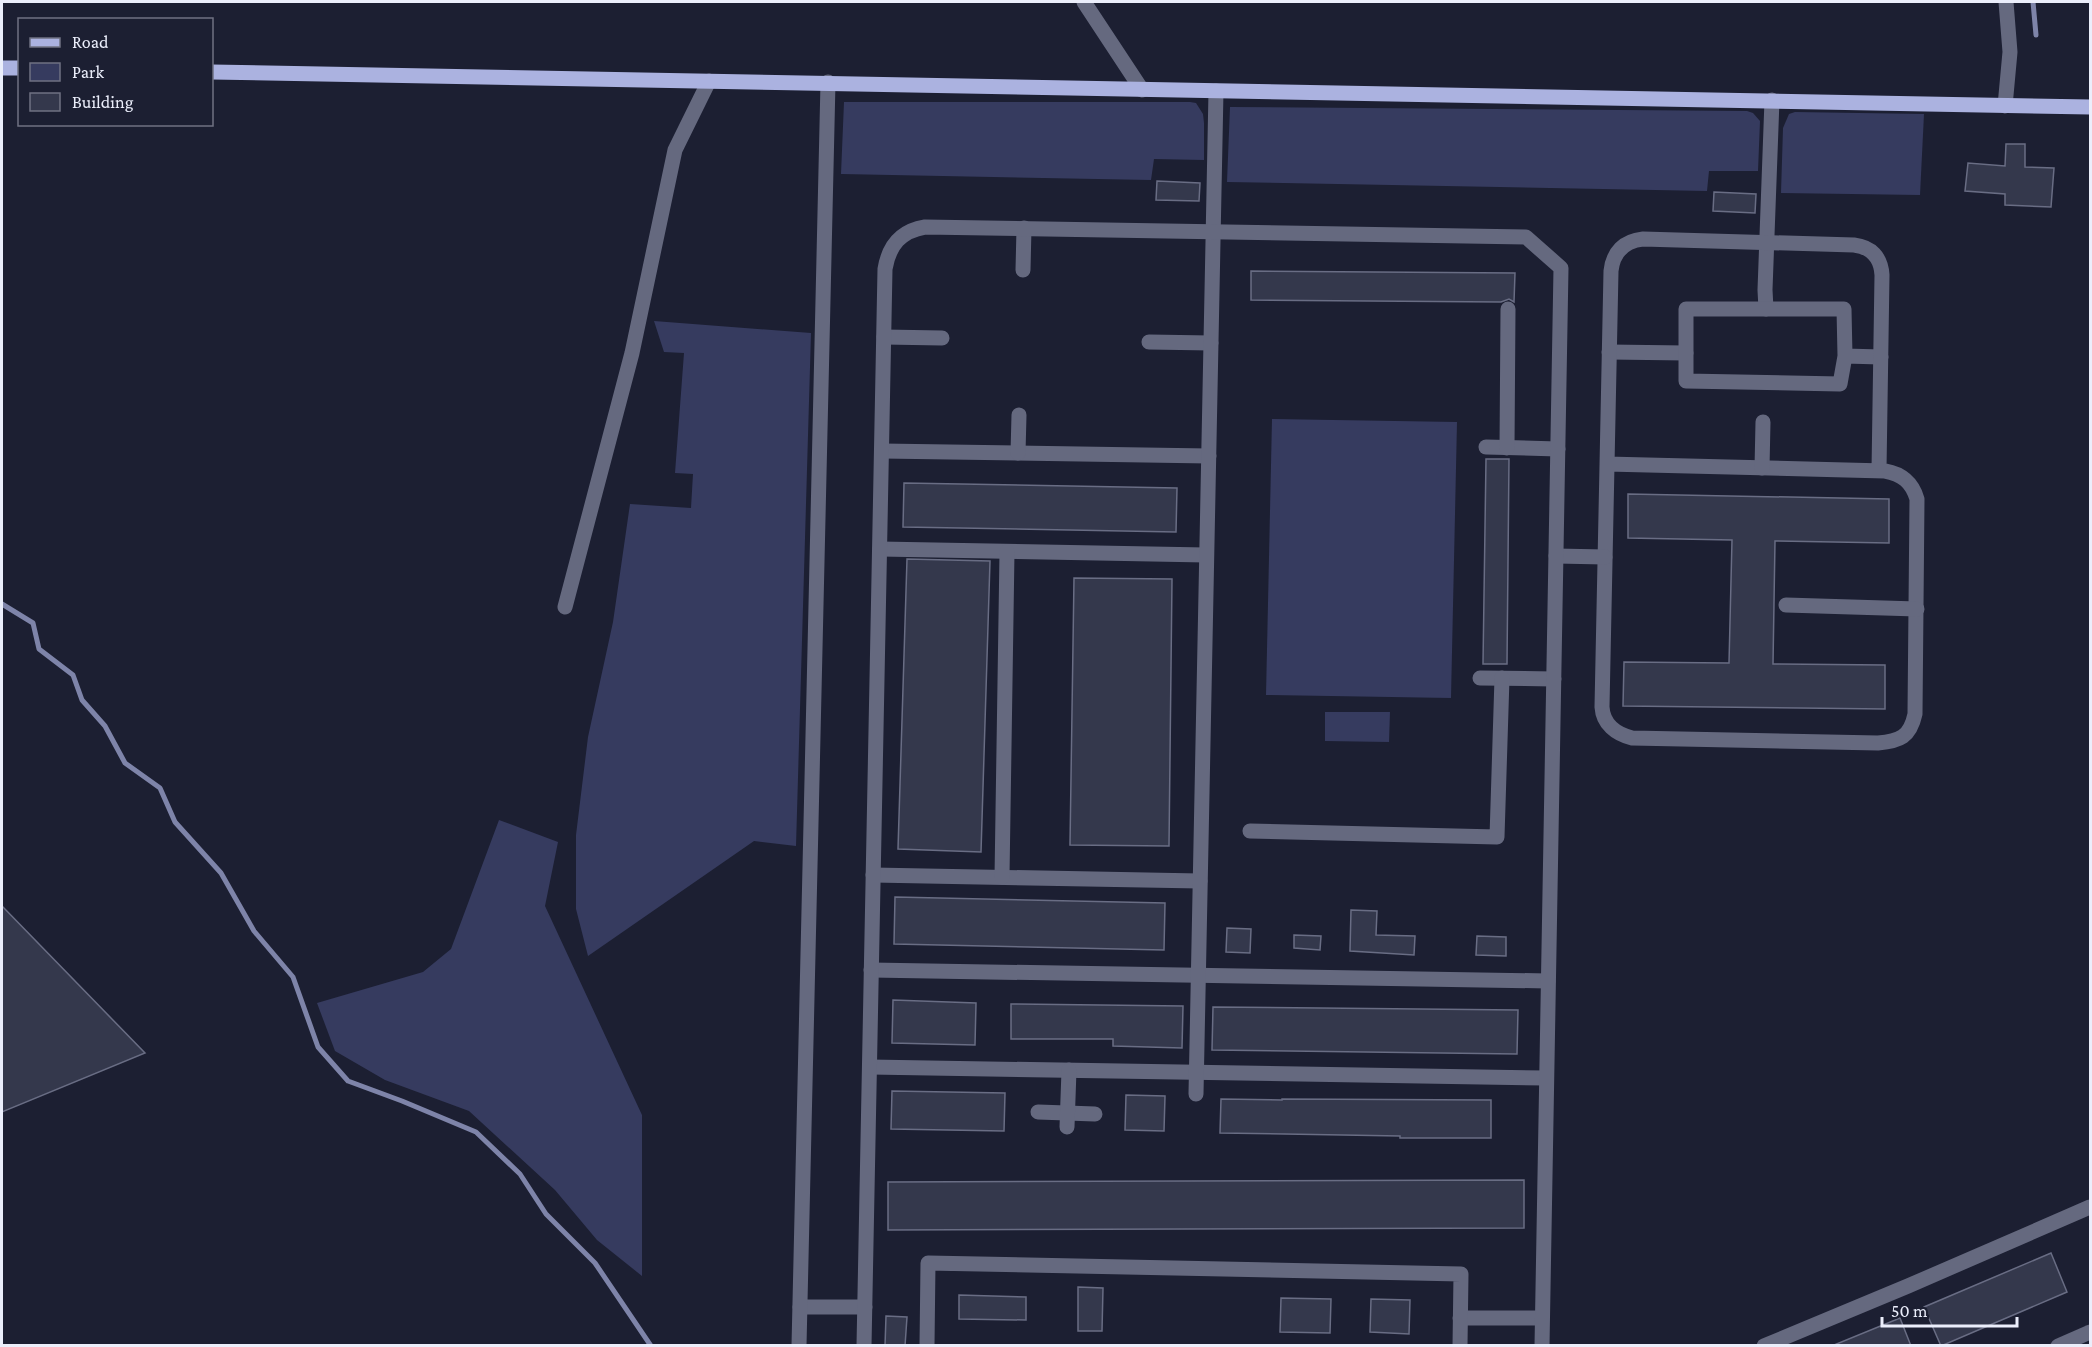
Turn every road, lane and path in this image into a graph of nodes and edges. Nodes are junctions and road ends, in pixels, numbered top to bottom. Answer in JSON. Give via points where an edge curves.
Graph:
{"nodes":[{"id":1,"x":1084,"y":2,"type":"edge"},
{"id":2,"x":2006,"y":2,"type":"edge"},
{"id":3,"x":2,"y":68,"type":"edge"},
{"id":4,"x":18,"y":68,"type":"edge"},
{"id":5,"x":213,"y":72,"type":"edge"},
{"id":6,"x":709,"y":81,"type":"junction"},
{"id":7,"x":828,"y":82,"type":"junction"},
{"id":8,"x":1142,"y":90,"type":"junction"},
{"id":9,"x":1216,"y":91,"type":"junction"},
{"id":10,"x":1772,"y":100,"type":"junction"},
{"id":11,"x":2005,"y":106,"type":"junction"},
{"id":12,"x":2091,"y":107,"type":"edge"},
{"id":13,"x":1024,"y":228,"type":"junction"},
{"id":14,"x":1213,"y":232,"type":"junction"},
{"id":15,"x":1767,"y":243,"type":"junction"},
{"id":16,"x":1023,"y":270,"type":"dead end"},
{"id":17,"x":1508,"y":309,"type":"dead end"},
{"id":18,"x":1766,"y":309,"type":"junction"},
{"id":19,"x":884,"y":337,"type":"junction"},
{"id":20,"x":942,"y":338,"type":"dead end"},
{"id":21,"x":1149,"y":342,"type":"dead end"},
{"id":22,"x":1211,"y":343,"type":"junction"},
{"id":23,"x":1609,"y":352,"type":"junction"},
{"id":24,"x":1686,"y":353,"type":"junction"},
{"id":25,"x":1845,"y":356,"type":"junction"},
{"id":26,"x":1881,"y":357,"type":"junction"},
{"id":27,"x":1019,"y":415,"type":"dead end"},
{"id":28,"x":1763,"y":422,"type":"dead end"},
{"id":29,"x":1486,"y":447,"type":"dead end"},
{"id":30,"x":1507,"y":448,"type":"junction"},
{"id":31,"x":1558,"y":449,"type":"junction"},
{"id":32,"x":882,"y":451,"type":"junction"},
{"id":33,"x":1018,"y":453,"type":"junction"},
{"id":34,"x":1209,"y":456,"type":"junction"},
{"id":35,"x":1607,"y":464,"type":"junction"},
{"id":36,"x":1762,"y":468,"type":"junction"},
{"id":37,"x":1879,"y":471,"type":"junction"},
{"id":38,"x":880,"y":549,"type":"junction"},
{"id":39,"x":1007,"y":552,"type":"junction"},
{"id":40,"x":1206,"y":555,"type":"junction"},
{"id":41,"x":1556,"y":556,"type":"junction"},
{"id":42,"x":1605,"y":557,"type":"junction"},
{"id":43,"x":1786,"y":605,"type":"dead end"},
{"id":44,"x":565,"y":607,"type":"dead end"},
{"id":45,"x":1917,"y":609,"type":"junction"},
{"id":46,"x":1480,"y":678,"type":"dead end"},
{"id":47,"x":1502,"y":678,"type":"junction"},
{"id":48,"x":1554,"y":679,"type":"junction"},
{"id":49,"x":1250,"y":831,"type":"dead end"},
{"id":50,"x":873,"y":875,"type":"junction"},
{"id":51,"x":1002,"y":878,"type":"junction"},
{"id":52,"x":1200,"y":881,"type":"junction"},
{"id":53,"x":871,"y":970,"type":"junction"},
{"id":54,"x":1198,"y":975,"type":"junction"},
{"id":55,"x":1548,"y":981,"type":"junction"},
{"id":56,"x":870,"y":1067,"type":"junction"},
{"id":57,"x":1069,"y":1070,"type":"junction"},
{"id":58,"x":1196,"y":1072,"type":"junction"},
{"id":59,"x":1546,"y":1078,"type":"junction"},
{"id":60,"x":1196,"y":1094,"type":"dead end"},
{"id":61,"x":1038,"y":1112,"type":"dead end"},
{"id":62,"x":1095,"y":1114,"type":"dead end"},
{"id":63,"x":1068,"y":1120,"type":"junction"},
{"id":64,"x":2091,"y":1207,"type":"edge"},
{"id":65,"x":800,"y":1307,"type":"junction"},
{"id":66,"x":865,"y":1308,"type":"junction"},
{"id":67,"x":1460,"y":1318,"type":"junction"},
{"id":68,"x":1542,"y":1318,"type":"junction"},
{"id":69,"x":2091,"y":1332,"type":"edge"},
{"id":70,"x":2065,"y":1344,"type":"edge"},
{"id":71,"x":799,"y":1346,"type":"edge"},
{"id":72,"x":864,"y":1346,"type":"edge"},
{"id":73,"x":927,"y":1346,"type":"edge"},
{"id":74,"x":1460,"y":1346,"type":"edge"},
{"id":75,"x":1542,"y":1346,"type":"edge"},
{"id":76,"x":1764,"y":1346,"type":"edge"}],
"edges":[{"from":1,"to":8,"type":"street"},
{"from":2,"to":11,"type":"street","via":[[2010,52]]},
{"from":3,"to":4,"type":"main road"},
{"from":5,"to":6,"type":"main road"},
{"from":6,"to":7,"type":"main road"},
{"from":6,"to":44,"type":"street","via":[[675,150],[632,353]]},
{"from":7,"to":8,"type":"main road"},
{"from":7,"to":65,"type":"street"},
{"from":8,"to":9,"type":"main road"},
{"from":9,"to":10,"type":"main road"},
{"from":9,"to":14,"type":"street"},
{"from":10,"to":11,"type":"main road"},
{"from":10,"to":15,"type":"street"},
{"from":11,"to":12,"type":"main road"},
{"from":13,"to":14,"type":"street"},
{"from":13,"to":16,"type":"street"},
{"from":13,"to":19,"type":"street","via":[[925,227],[902,235],[886,262]]},
{"from":14,"to":22,"type":"street"},
{"from":14,"to":31,"type":"street","via":[[1526,237],[1561,268]]},
{"from":15,"to":18,"type":"street"},
{"from":15,"to":23,"type":"street","via":[[1643,239],[1624,245],[1611,265]]},
{"from":15,"to":26,"type":"street","via":[[1854,245],[1874,254],[1882,269]]},
{"from":17,"to":30,"type":"street"},
{"from":18,"to":24,"type":"street","via":[[1686,309]]},
{"from":18,"to":25,"type":"street","via":[[1844,309]]},
{"from":19,"to":20,"type":"street"},
{"from":19,"to":32,"type":"street"},
{"from":21,"to":22,"type":"street"},
{"from":22,"to":34,"type":"street"},
{"from":23,"to":24,"type":"street"},
{"from":23,"to":35,"type":"street"},
{"from":24,"to":25,"type":"street","via":[[1686,381],[1840,384]]},
{"from":25,"to":26,"type":"street"},
{"from":26,"to":37,"type":"street"},
{"from":27,"to":33,"type":"street"},
{"from":28,"to":36,"type":"street"},
{"from":29,"to":30,"type":"street"},
{"from":30,"to":31,"type":"street"},
{"from":31,"to":41,"type":"street"},
{"from":32,"to":33,"type":"street"},
{"from":32,"to":38,"type":"street"},
{"from":33,"to":34,"type":"street"},
{"from":34,"to":40,"type":"street"},
{"from":35,"to":36,"type":"street"},
{"from":35,"to":42,"type":"street"},
{"from":36,"to":37,"type":"street"},
{"from":37,"to":45,"type":"street","via":[[1897,474],[1908,481],[1917,499]]},
{"from":38,"to":39,"type":"street"},
{"from":38,"to":50,"type":"street"},
{"from":39,"to":40,"type":"street"},
{"from":39,"to":51,"type":"street"},
{"from":40,"to":52,"type":"street"},
{"from":41,"to":42,"type":"street"},
{"from":41,"to":48,"type":"street"},
{"from":42,"to":45,"type":"street","via":[[1603,712],[1615,731],[1632,738],[1893,742],[1906,734],[1915,714]]},
{"from":43,"to":45,"type":"street"},
{"from":46,"to":47,"type":"street"},
{"from":47,"to":48,"type":"street"},
{"from":47,"to":49,"type":"street","via":[[1497,837]]},
{"from":48,"to":55,"type":"street"},
{"from":50,"to":51,"type":"street"},
{"from":50,"to":53,"type":"street"},
{"from":51,"to":52,"type":"street"},
{"from":52,"to":54,"type":"street"},
{"from":53,"to":54,"type":"street"},
{"from":53,"to":56,"type":"street"},
{"from":54,"to":55,"type":"street"},
{"from":54,"to":58,"type":"street"},
{"from":55,"to":59,"type":"street"},
{"from":56,"to":57,"type":"street"},
{"from":56,"to":66,"type":"street"},
{"from":57,"to":58,"type":"street"},
{"from":57,"to":63,"type":"street"},
{"from":58,"to":59,"type":"street"},
{"from":58,"to":60,"type":"street"},
{"from":59,"to":68,"type":"street"},
{"from":61,"to":63,"type":"street"},
{"from":62,"to":63,"type":"street"},
{"from":64,"to":76,"type":"street"},
{"from":65,"to":66,"type":"street"},
{"from":65,"to":71,"type":"street"},
{"from":66,"to":72,"type":"street"},
{"from":67,"to":68,"type":"street"},
{"from":67,"to":73,"type":"street","via":[[1461,1274],[928,1263]]},
{"from":67,"to":74,"type":"street"},
{"from":68,"to":75,"type":"street"},
{"from":69,"to":70,"type":"street"}]}
